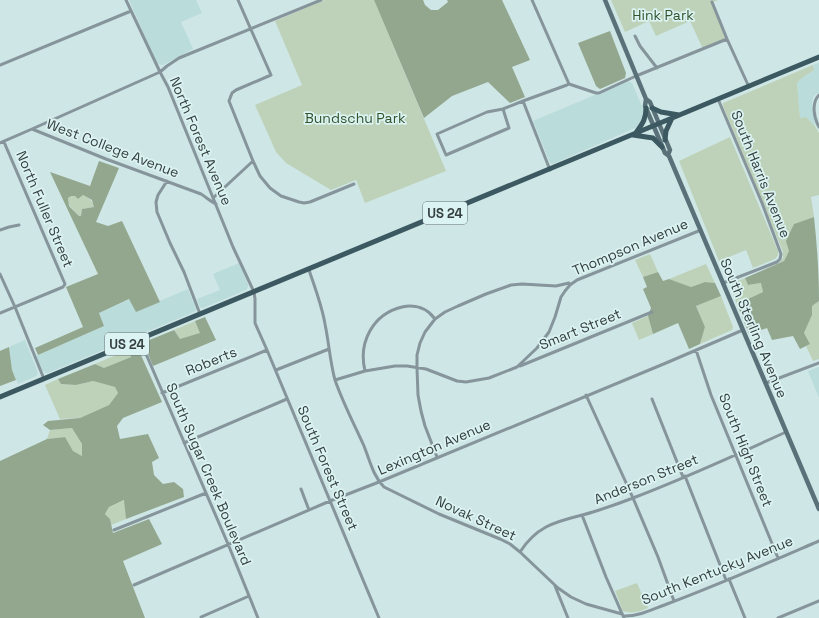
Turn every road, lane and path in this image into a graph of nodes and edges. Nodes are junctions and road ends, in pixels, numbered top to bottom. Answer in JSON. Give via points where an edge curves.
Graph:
{"nodes":[{"id":1,"x":126,"y":0,"type":"edge"},
{"id":2,"x":238,"y":0,"type":"edge"},
{"id":3,"x":321,"y":0,"type":"edge"},
{"id":4,"x":532,"y":0,"type":"edge"},
{"id":5,"x":604,"y":0,"type":"edge"},
{"id":6,"x":712,"y":2,"type":"dead end"},
{"id":7,"x":131,"y":11,"type":"junction"},
{"id":8,"x":251,"y":29,"type":"junction"},
{"id":9,"x":635,"y":36,"type":"dead end"},
{"id":10,"x":727,"y":39,"type":"junction"},
{"id":11,"x":819,"y":57,"type":"edge"},
{"id":12,"x":0,"y":65,"type":"edge"},
{"id":13,"x":657,"y":68,"type":"junction"},
{"id":14,"x":160,"y":72,"type":"junction"},
{"id":15,"x":636,"y":76,"type":"junction"},
{"id":16,"x":569,"y":84,"type":"junction"},
{"id":17,"x":749,"y":87,"type":"junction"},
{"id":18,"x":819,"y":95,"type":"edge"},
{"id":19,"x":646,"y":99,"type":"junction"},
{"id":20,"x":718,"y":99,"type":"junction"},
{"id":21,"x":523,"y":101,"type":"junction"},
{"id":22,"x":646,"y":108,"type":"junction"},
{"id":23,"x":652,"y":108,"type":"junction"},
{"id":24,"x":503,"y":109,"type":"junction"},
{"id":25,"x":680,"y":115,"type":"junction"},
{"id":26,"x":672,"y":118,"type":"junction"},
{"id":27,"x":656,"y":125,"type":"junction"},
{"id":28,"x":819,"y":127,"type":"edge"},
{"id":29,"x":32,"y":129,"type":"junction"},
{"id":30,"x":634,"y":135,"type":"junction"},
{"id":31,"x":666,"y":140,"type":"junction"},
{"id":32,"x":4,"y":142,"type":"junction"},
{"id":33,"x":0,"y":143,"type":"edge"},
{"id":34,"x":662,"y":146,"type":"junction"},
{"id":35,"x":668,"y":155,"type":"junction"},
{"id":36,"x":253,"y":161,"type":"junction"},
{"id":37,"x":550,"y":170,"type":"junction"},
{"id":38,"x":167,"y":181,"type":"junction"},
{"id":39,"x":354,"y":184,"type":"dead end"},
{"id":40,"x":213,"y":198,"type":"junction"},
{"id":41,"x":216,"y":204,"type":"junction"},
{"id":42,"x":19,"y":226,"type":"dead end"},
{"id":43,"x":0,"y":230,"type":"edge"},
{"id":44,"x":700,"y":230,"type":"junction"},
{"id":45,"x":309,"y":270,"type":"junction"},
{"id":46,"x":0,"y":274,"type":"edge"},
{"id":47,"x":723,"y":284,"type":"junction"},
{"id":48,"x":570,"y":285,"type":"junction"},
{"id":49,"x":254,"y":292,"type":"junction"},
{"id":50,"x":15,"y":307,"type":"junction"},
{"id":51,"x":652,"y":312,"type":"dead end"},
{"id":52,"x":0,"y":313,"type":"edge"},
{"id":53,"x":200,"y":314,"type":"junction"},
{"id":54,"x":435,"y":319,"type":"junction"},
{"id":55,"x":743,"y":330,"type":"junction"},
{"id":56,"x":140,"y":339,"type":"junction"},
{"id":57,"x":329,"y":349,"type":"junction"},
{"id":58,"x":267,"y":350,"type":"junction"},
{"id":59,"x":696,"y":350,"type":"junction"},
{"id":60,"x":819,"y":362,"type":"edge"},
{"id":61,"x":517,"y":367,"type":"junction"},
{"id":62,"x":417,"y":368,"type":"junction"},
{"id":63,"x":276,"y":370,"type":"junction"},
{"id":64,"x":365,"y":371,"type":"junction"},
{"id":65,"x":44,"y":379,"type":"junction"},
{"id":66,"x":335,"y":380,"type":"junction"},
{"id":67,"x":766,"y":383,"type":"junction"},
{"id":68,"x":162,"y":393,"type":"junction"},
{"id":69,"x":586,"y":396,"type":"junction"},
{"id":70,"x":0,"y":397,"type":"edge"},
{"id":71,"x":288,"y":399,"type":"junction"},
{"id":72,"x":652,"y":399,"type":"dead end"},
{"id":73,"x":786,"y":432,"type":"junction"},
{"id":74,"x":184,"y":443,"type":"junction"},
{"id":75,"x":735,"y":455,"type":"junction"},
{"id":76,"x":437,"y":457,"type":"junction"},
{"id":77,"x":684,"y":477,"type":"junction"},
{"id":78,"x":379,"y":482,"type":"junction"},
{"id":79,"x":301,"y":489,"type":"dead end"},
{"id":80,"x":206,"y":493,"type":"junction"},
{"id":81,"x":633,"y":498,"type":"junction"},
{"id":82,"x":330,"y":500,"type":"junction"},
{"id":83,"x":819,"y":509,"type":"edge"},
{"id":84,"x":309,"y":510,"type":"junction"},
{"id":85,"x":582,"y":515,"type":"junction"},
{"id":86,"x":114,"y":530,"type":"dead end"},
{"id":87,"x":819,"y":541,"type":"edge"},
{"id":88,"x":228,"y":544,"type":"junction"},
{"id":89,"x":520,"y":552,"type":"junction"},
{"id":90,"x":778,"y":558,"type":"junction"},
{"id":91,"x":728,"y":580,"type":"junction"},
{"id":92,"x":554,"y":584,"type":"junction"},
{"id":93,"x":134,"y":585,"type":"dead end"},
{"id":94,"x":249,"y":596,"type":"junction"},
{"id":95,"x":674,"y":601,"type":"junction"},
{"id":96,"x":819,"y":601,"type":"edge"},
{"id":97,"x":623,"y":616,"type":"edge"},
{"id":98,"x":201,"y":617,"type":"dead end"},
{"id":99,"x":258,"y":618,"type":"edge"},
{"id":100,"x":379,"y":618,"type":"edge"},
{"id":101,"x":568,"y":618,"type":"edge"},
{"id":102,"x":745,"y":618,"type":"edge"},
{"id":103,"x":778,"y":618,"type":"edge"}],
"edges":[{"from":1,"to":7,"type":"street","name":"North Forest Avenue"},
{"from":2,"to":8,"type":"street"},
{"from":3,"to":8,"type":"street"},
{"from":4,"to":16,"type":"street"},
{"from":5,"to":15,"type":"main road","name":"South Sterling Avenue"},
{"from":6,"to":10,"type":"street"},
{"from":7,"to":12,"type":"street"},
{"from":7,"to":14,"type":"street","name":"North Forest Avenue"},
{"from":8,"to":14,"type":"street","via":[[179,58]]},
{"from":8,"to":36,"type":"street","via":[[271,76],[236,90],[229,101]]},
{"from":9,"to":13,"type":"street"},
{"from":10,"to":13,"type":"street"},
{"from":10,"to":17,"type":"street"},
{"from":11,"to":17,"type":"main road","number":"US 24"},
{"from":13,"to":15,"type":"street"},
{"from":14,"to":29,"type":"street"},
{"from":14,"to":40,"type":"street","name":"North Forest Avenue"},
{"from":15,"to":16,"type":"street","via":[[599,93]]},
{"from":15,"to":19,"type":"main road","name":"South Sterling Avenue"},
{"from":16,"to":21,"type":"street"},
{"from":17,"to":20,"type":"main road","number":"US 24"},
{"from":18,"to":28,"type":"street","via":[[815,99],[814,107]]},
{"from":19,"to":22,"type":"main road","name":"South Sterling Avenue"},
{"from":19,"to":23,"type":"main road","name":"South Sterling Avenue"},
{"from":20,"to":25,"type":"main road","number":"US 24"},
{"from":20,"to":47,"type":"street","name":"South Harris Avenue","via":[[781,251],[777,262]]},
{"from":21,"to":24,"type":"street"},
{"from":21,"to":37,"type":"street"},
{"from":22,"to":27,"type":"main road","name":"South Sterling Avenue"},
{"from":22,"to":30,"type":"main road","via":[[645,120]]},
{"from":23,"to":25,"type":"main road"},
{"from":23,"to":27,"type":"main road","name":"South Sterling Avenue"},
{"from":24,"to":24,"type":"street","via":[[510,128],[446,156],[437,134],[487,112]]},
{"from":25,"to":26,"type":"main road","number":"US 24"},
{"from":26,"to":27,"type":"main road","number":"US 24"},
{"from":26,"to":31,"type":"main road","via":[[666,131]]},
{"from":27,"to":30,"type":"main road","number":"US 24"},
{"from":27,"to":31,"type":"main road","name":"South Sterling Avenue"},
{"from":27,"to":34,"type":"main road","name":"South Sterling Avenue"},
{"from":29,"to":32,"type":"street","name":"West College Avenue"},
{"from":29,"to":38,"type":"street","name":"West College Avenue"},
{"from":30,"to":34,"type":"main road","via":[[653,138]]},
{"from":30,"to":37,"type":"main road","number":"US 24"},
{"from":31,"to":35,"type":"main road","name":"South Sterling Avenue","via":[[670,150]]},
{"from":32,"to":33,"type":"street","name":"West College Avenue"},
{"from":32,"to":50,"type":"street","name":"North Fuller Street","via":[[65,284]]},
{"from":34,"to":35,"type":"main road","name":"South Sterling Avenue"},
{"from":35,"to":44,"type":"main road","name":"South Sterling Avenue"},
{"from":36,"to":39,"type":"street","via":[[260,176],[270,188],[281,196],[299,202],[310,202]]},
{"from":36,"to":40,"type":"street"},
{"from":37,"to":45,"type":"main road","number":"US 24"},
{"from":38,"to":41,"type":"street","name":"West College Avenue","via":[[201,194]]},
{"from":38,"to":53,"type":"street","via":[[158,195],[157,212]]},
{"from":40,"to":41,"type":"street","name":"North Forest Avenue"},
{"from":41,"to":49,"type":"street","name":"North Forest Avenue"},
{"from":42,"to":43,"type":"street"},
{"from":44,"to":47,"type":"main road","name":"South Sterling Avenue"},
{"from":44,"to":48,"type":"street","name":"Thompson Avenue","via":[[576,280]]},
{"from":45,"to":49,"type":"main road","number":"US 24"},
{"from":45,"to":57,"type":"street","via":[[322,311]]},
{"from":46,"to":50,"type":"street"},
{"from":47,"to":55,"type":"main road","name":"South Sterling Avenue"},
{"from":48,"to":54,"type":"street","via":[[511,285],[444,312]]},
{"from":48,"to":61,"type":"street","name":"Thompson Avenue","via":[[561,297],[549,332]]},
{"from":49,"to":53,"type":"main road","number":"US 24"},
{"from":49,"to":58,"type":"street","name":"South Forest Street","via":[[256,328]]},
{"from":50,"to":52,"type":"street"},
{"from":50,"to":65,"type":"street"},
{"from":51,"to":61,"type":"street","name":"Smart Street"},
{"from":53,"to":56,"type":"main road","number":"US 24"},
{"from":54,"to":62,"type":"street","via":[[420,343]]},
{"from":54,"to":64,"type":"street","via":[[426,310],[414,306],[397,308],[382,316],[372,327],[365,342],[362,355]]},
{"from":55,"to":59,"type":"street","name":"Lexington Avenue"},
{"from":55,"to":67,"type":"main road","name":"South Sterling Avenue"},
{"from":56,"to":65,"type":"main road","number":"US 24"},
{"from":56,"to":68,"type":"street","name":"South Sugar Creek Boulevard"},
{"from":57,"to":63,"type":"street"},
{"from":57,"to":66,"type":"street"},
{"from":58,"to":63,"type":"street","name":"South Forest Street"},
{"from":58,"to":68,"type":"street","name":"Roberts"},
{"from":59,"to":69,"type":"street","name":"Lexington Avenue"},
{"from":59,"to":75,"type":"street","name":"South High Street"},
{"from":60,"to":67,"type":"street"},
{"from":61,"to":62,"type":"street","name":"Thompson Avenue","via":[[490,378],[466,382]]},
{"from":62,"to":64,"type":"street","name":"Thompson Avenue","via":[[395,366]]},
{"from":62,"to":76,"type":"street","via":[[421,411]]},
{"from":63,"to":71,"type":"street","name":"South Forest Street"},
{"from":64,"to":66,"type":"street","name":"Thompson Avenue"},
{"from":65,"to":70,"type":"main road","number":"US 24"},
{"from":66,"to":78,"type":"street"},
{"from":67,"to":73,"type":"main road","name":"South Sterling Avenue"},
{"from":68,"to":74,"type":"street","name":"South Sugar Creek Boulevard"},
{"from":69,"to":76,"type":"street","name":"Lexington Avenue"},
{"from":69,"to":81,"type":"street"},
{"from":71,"to":74,"type":"street"},
{"from":71,"to":82,"type":"street","name":"South Forest Street"},
{"from":72,"to":77,"type":"street"},
{"from":73,"to":75,"type":"street","name":"Anderson Street"},
{"from":73,"to":83,"type":"main road","name":"South Sterling Avenue"},
{"from":74,"to":80,"type":"street","name":"South Sugar Creek Boulevard"},
{"from":75,"to":77,"type":"street","name":"Anderson Street"},
{"from":75,"to":90,"type":"street","name":"South High Street"},
{"from":76,"to":78,"type":"street","name":"Lexington Avenue"},
{"from":77,"to":81,"type":"street","name":"Anderson Street"},
{"from":77,"to":91,"type":"street"},
{"from":78,"to":82,"type":"street","name":"Lexington Avenue"},
{"from":78,"to":89,"type":"street","name":"Novak Street","via":[[384,487],[439,514],[500,539]]},
{"from":79,"to":84,"type":"street"},
{"from":80,"to":86,"type":"street"},
{"from":80,"to":88,"type":"street","name":"South Sugar Creek Boulevard"},
{"from":81,"to":85,"type":"street","name":"Anderson Street"},
{"from":81,"to":95,"type":"street"},
{"from":82,"to":84,"type":"street","name":"Lexington Avenue"},
{"from":82,"to":100,"type":"street","name":"South Forest Street"},
{"from":84,"to":88,"type":"street","name":"Lexington Avenue"},
{"from":85,"to":89,"type":"street","name":"Anderson Street","via":[[546,527],[536,533]]},
{"from":85,"to":97,"type":"street"},
{"from":87,"to":90,"type":"street","name":"South Kentucky Avenue"},
{"from":88,"to":93,"type":"street","name":"Lexington Avenue"},
{"from":88,"to":94,"type":"street","name":"South Sugar Creek Boulevard"},
{"from":89,"to":92,"type":"street","name":"Novak Street"},
{"from":90,"to":91,"type":"street","name":"South Kentucky Avenue"},
{"from":91,"to":95,"type":"street","name":"South Kentucky Avenue"},
{"from":91,"to":102,"type":"street"},
{"from":92,"to":97,"type":"street","name":"Novak Street","via":[[571,597],[586,604]]},
{"from":92,"to":101,"type":"street"},
{"from":94,"to":98,"type":"street"},
{"from":94,"to":99,"type":"street","name":"South Sugar Creek Boulevard"},
{"from":95,"to":97,"type":"street","name":"South Kentucky Avenue","via":[[631,616]]},
{"from":96,"to":103,"type":"street"}]}
